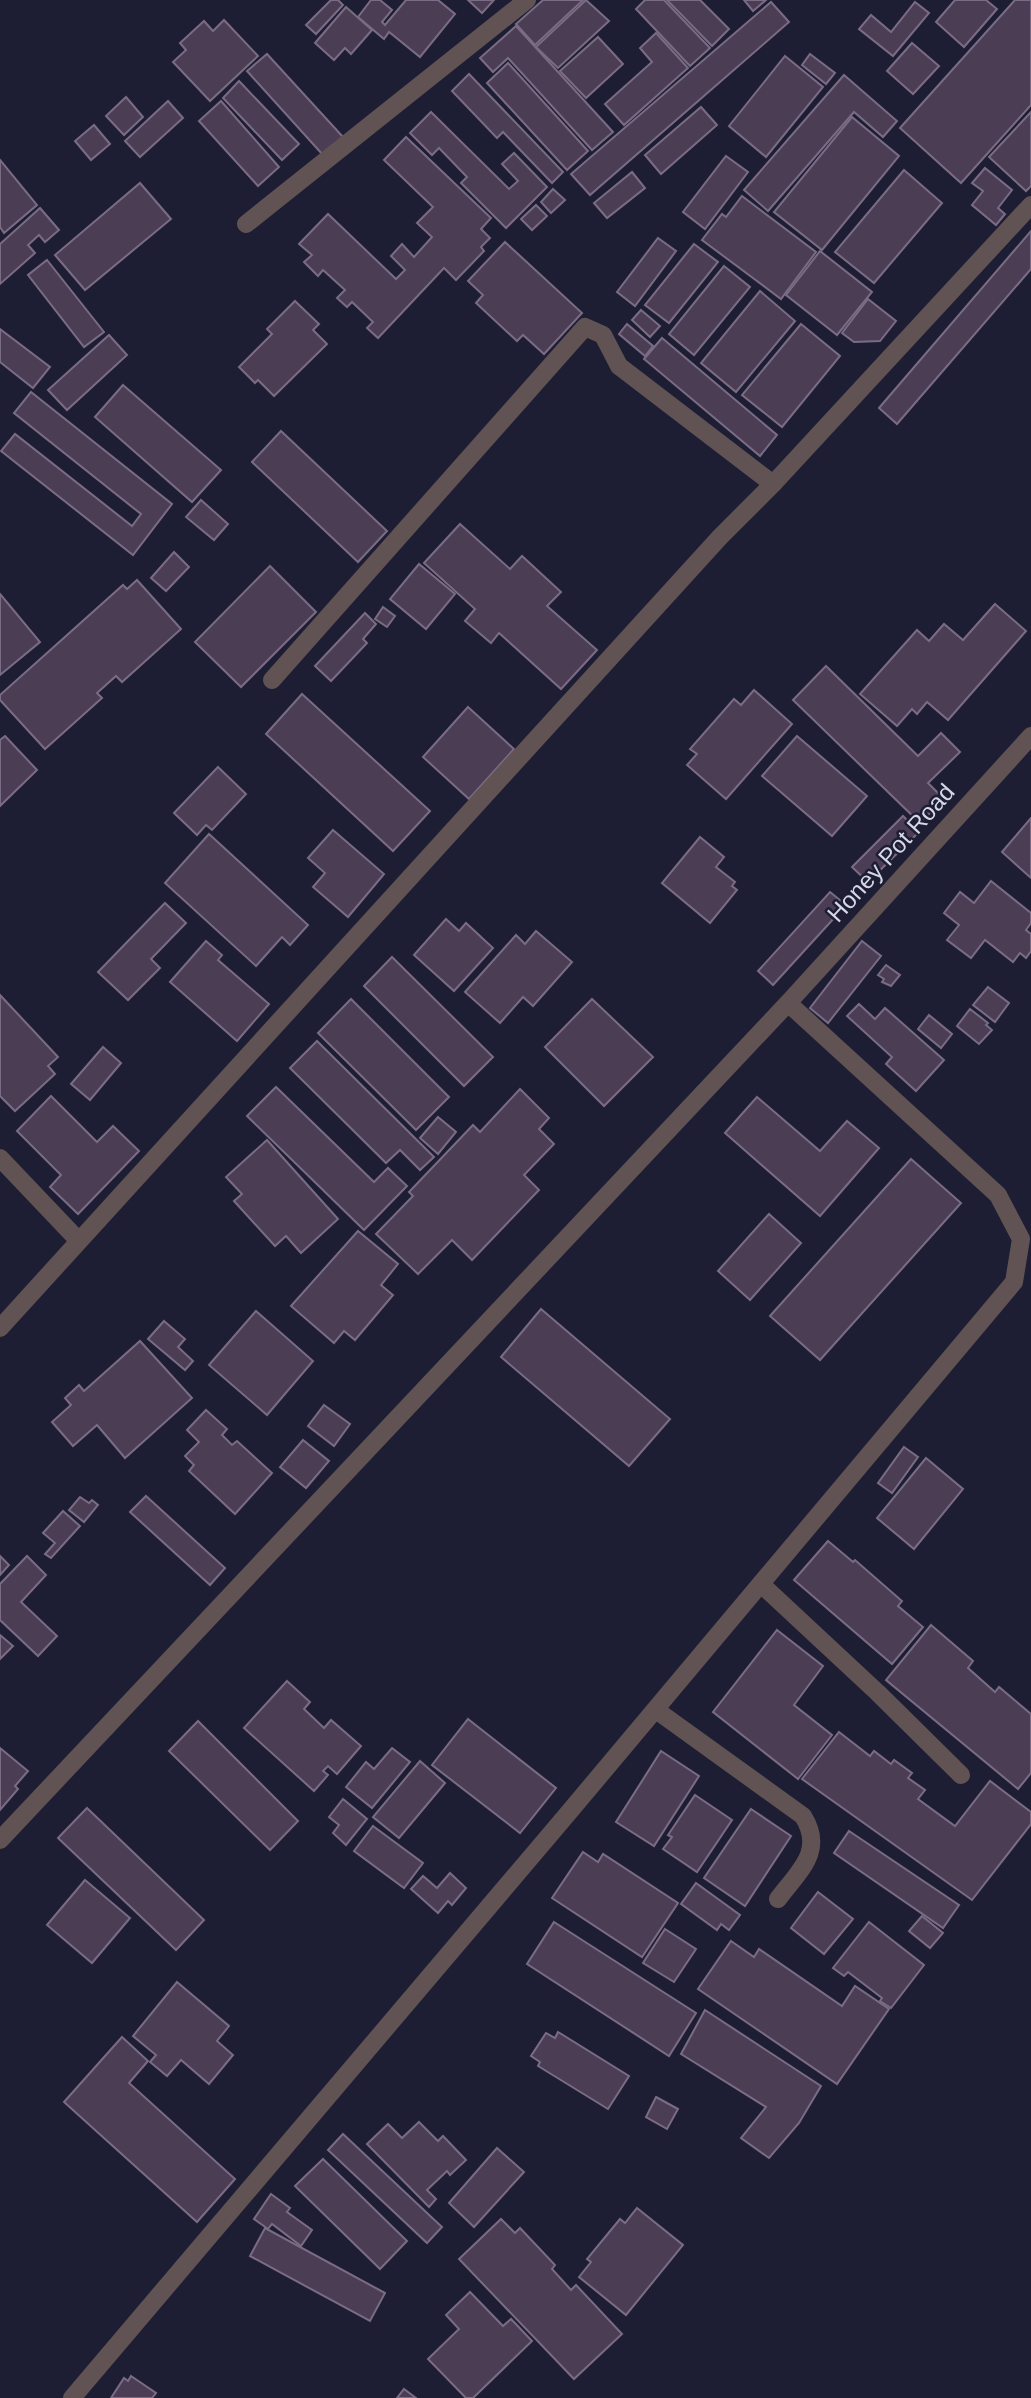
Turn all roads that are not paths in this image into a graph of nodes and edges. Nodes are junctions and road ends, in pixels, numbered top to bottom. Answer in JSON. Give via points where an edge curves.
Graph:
{"nodes":[{"id":1,"x":527,"y":0,"type":"edge"},
{"id":2,"x":1031,"y":205,"type":"edge"},
{"id":3,"x":246,"y":224,"type":"dead end"},
{"id":4,"x":773,"y":484,"type":"junction"},
{"id":5,"x":272,"y":680,"type":"dead end"},
{"id":6,"x":1031,"y":736,"type":"edge"},
{"id":7,"x":788,"y":1003,"type":"junction"},
{"id":8,"x":0,"y":1158,"type":"edge"},
{"id":9,"x":79,"y":1240,"type":"junction"},
{"id":10,"x":0,"y":1328,"type":"edge"},
{"id":11,"x":761,"y":1584,"type":"junction"},
{"id":12,"x":656,"y":1710,"type":"junction"},
{"id":13,"x":961,"y":1775,"type":"dead end"},
{"id":14,"x":0,"y":1840,"type":"edge"},
{"id":15,"x":778,"y":1899,"type":"dead end"},
{"id":16,"x":72,"y":2398,"type":"edge"}],
"edges":[{"from":1,"to":3,"type":"street"},
{"from":2,"to":4,"type":"street"},
{"from":4,"to":5,"type":"street","via":[[619,366],[603,335],[585,327]]},
{"from":4,"to":9,"type":"street"},
{"from":6,"to":7,"type":"street","name":"Honey Pot Road"},
{"from":7,"to":11,"type":"street","via":[[998,1195],[1021,1240],[1014,1282]]},
{"from":7,"to":14,"type":"street","name":"Honey Pot Road"},
{"from":8,"to":9,"type":"street"},
{"from":9,"to":10,"type":"street"},
{"from":11,"to":12,"type":"street"},
{"from":11,"to":13,"type":"street"},
{"from":12,"to":15,"type":"street","via":[[803,1816],[813,1841],[806,1861]]},
{"from":12,"to":16,"type":"street"}]}
